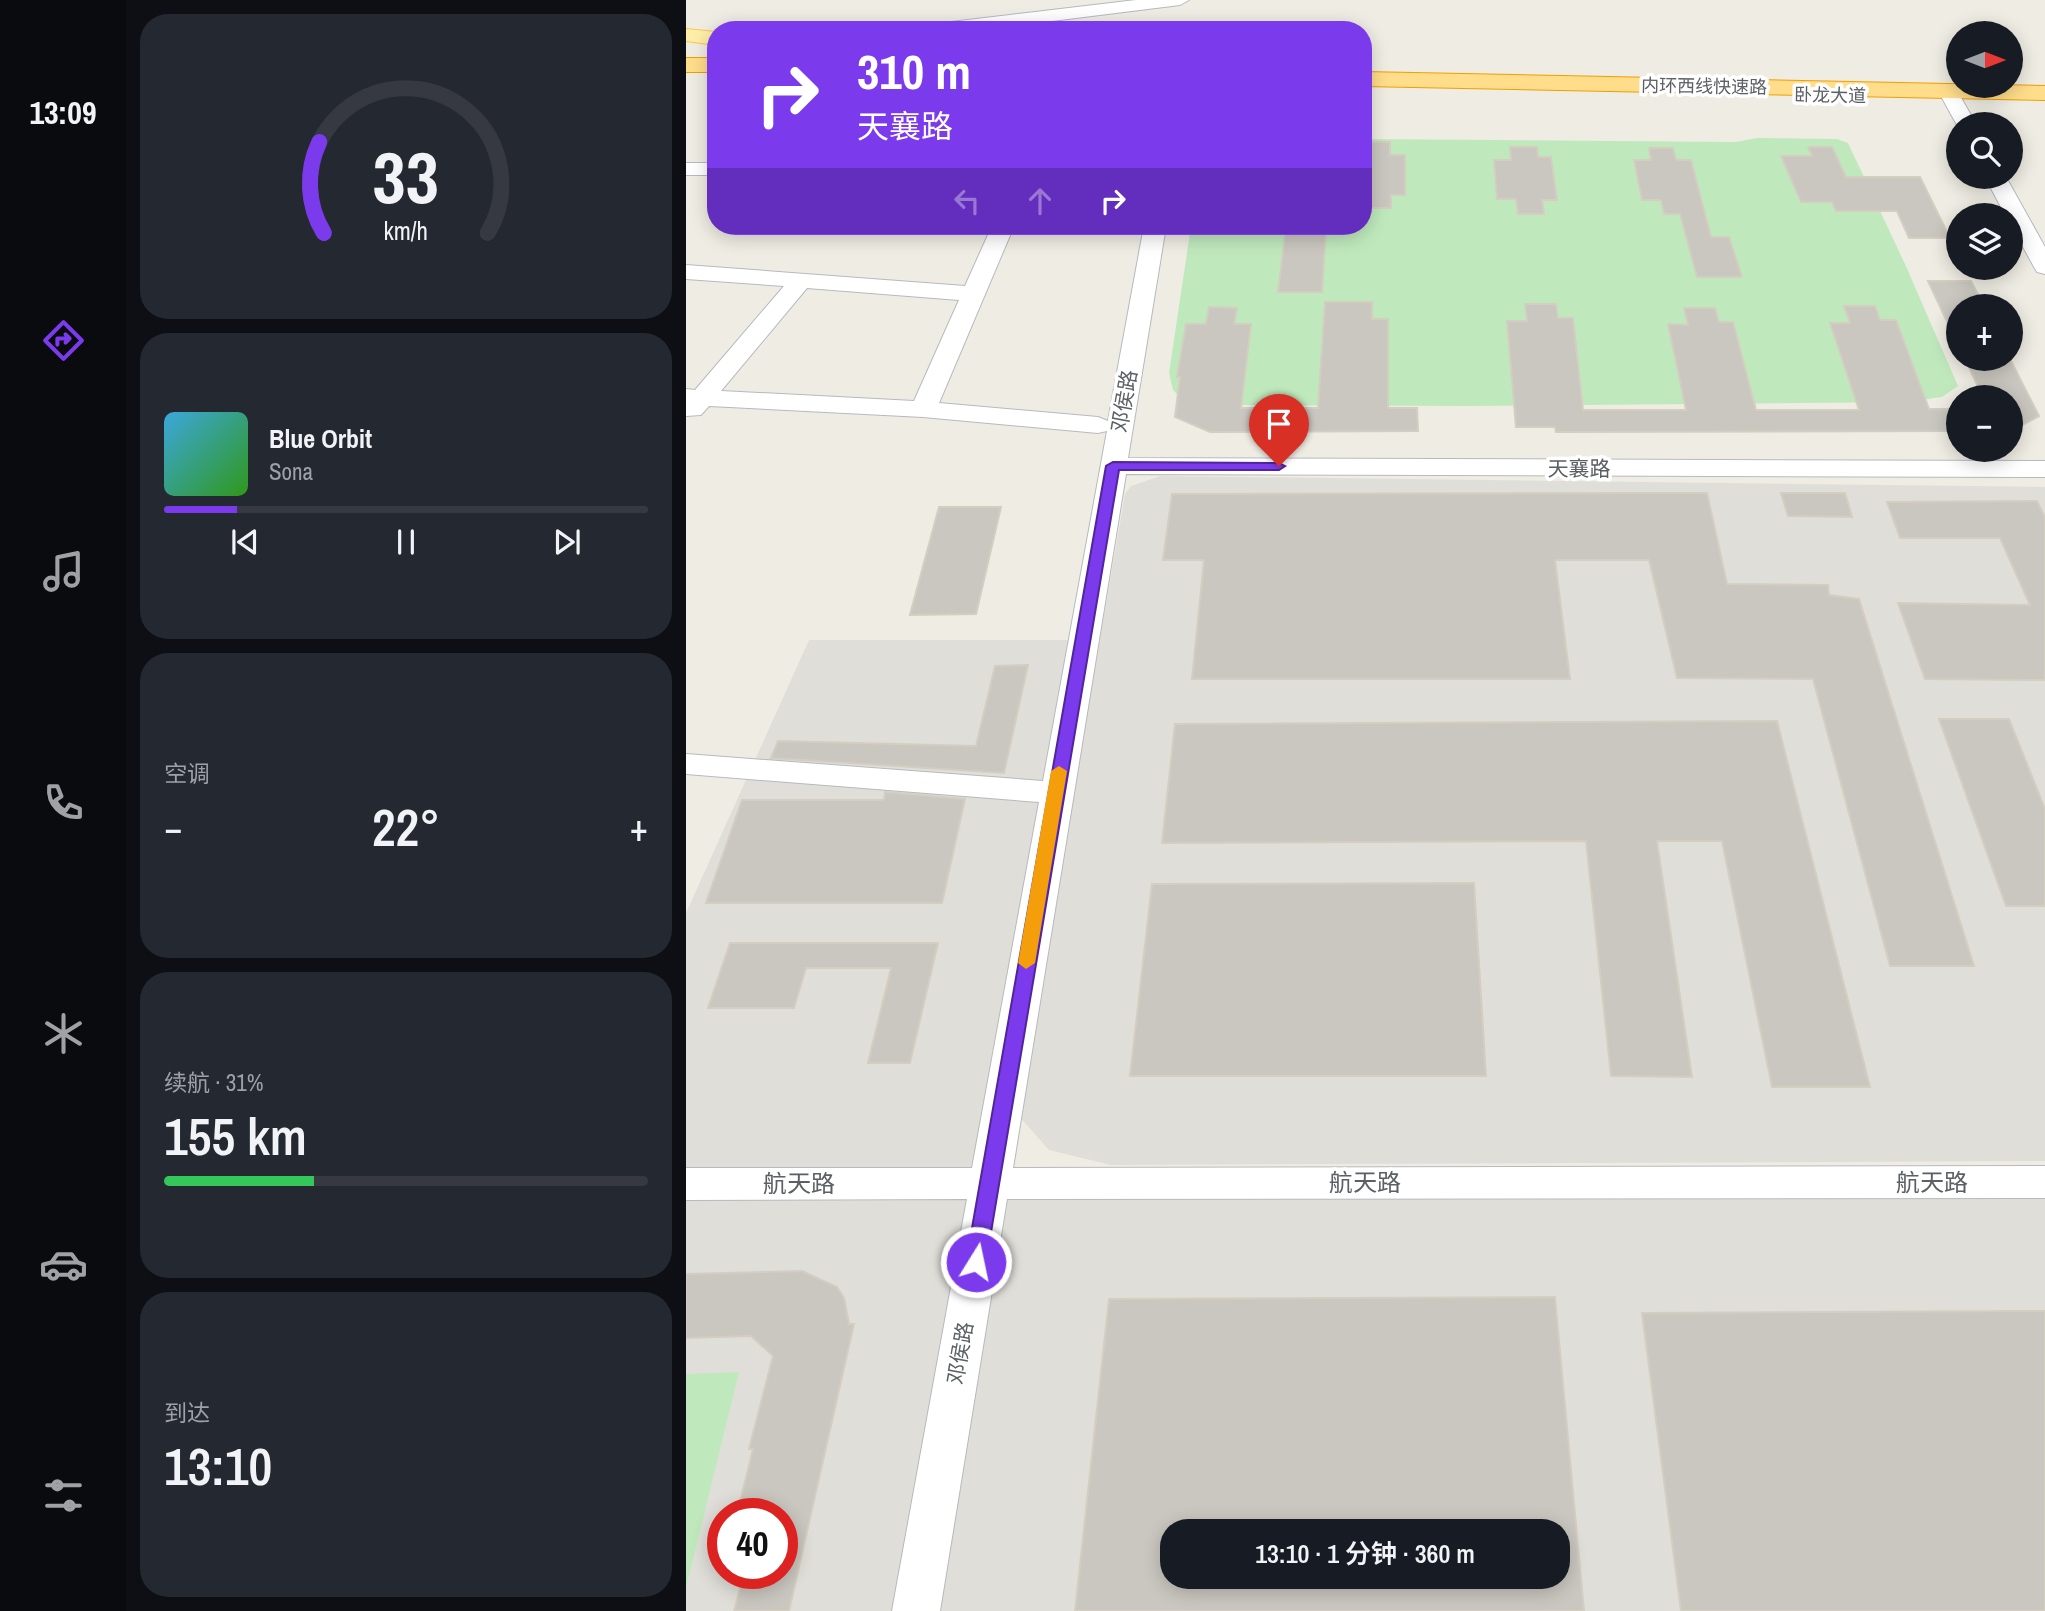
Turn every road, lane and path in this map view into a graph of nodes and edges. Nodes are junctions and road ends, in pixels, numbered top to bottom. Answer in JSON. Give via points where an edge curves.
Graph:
{"nodes":[{"id":1,"x":1180,"y":0,"type":"edge"},
{"id":2,"x":1008,"y":21,"type":"edge"},
{"id":3,"x":686,"y":35,"type":"edge"},
{"id":4,"x":707,"y":38,"type":"edge"},
{"id":5,"x":686,"y":47,"type":"edge"},
{"id":6,"x":707,"y":47,"type":"edge"},
{"id":7,"x":686,"y":54,"type":"edge"},
{"id":8,"x":707,"y":54,"type":"edge"},
{"id":9,"x":1372,"y":59,"type":"edge"},
{"id":10,"x":686,"y":65,"type":"edge"},
{"id":11,"x":707,"y":65,"type":"edge"},
{"id":12,"x":1372,"y":67,"type":"edge"},
{"id":13,"x":1946,"y":70,"type":"edge"},
{"id":14,"x":2023,"y":71,"type":"edge"},
{"id":15,"x":686,"y":72,"type":"edge"},
{"id":16,"x":2045,"y":72,"type":"edge"},
{"id":17,"x":707,"y":73,"type":"edge"},
{"id":18,"x":2023,"y":78,"type":"edge"},
{"id":19,"x":2045,"y":78,"type":"edge"},
{"id":20,"x":1372,"y":79,"type":"edge"},
{"id":21,"x":1372,"y":86,"type":"edge"},
{"id":22,"x":1946,"y":87,"type":"edge"},
{"id":23,"x":1946,"y":87,"type":"edge"},
{"id":24,"x":2045,"y":93,"type":"edge"},
{"id":25,"x":2023,"y":96,"type":"edge"},
{"id":26,"x":2045,"y":99,"type":"edge"},
{"id":27,"x":686,"y":169,"type":"edge"},
{"id":28,"x":707,"y":169,"type":"edge"},
{"id":29,"x":2002,"y":189,"type":"edge"},
{"id":30,"x":999,"y":235,"type":"edge"},
{"id":31,"x":1153,"y":235,"type":"edge"},
{"id":32,"x":2045,"y":267,"type":"edge"},
{"id":33,"x":686,"y":272,"type":"edge"},
{"id":34,"x":801,"y":281,"type":"junction"},
{"id":35,"x":974,"y":294,"type":"junction"},
{"id":36,"x":694,"y":397,"type":"edge"},
{"id":37,"x":923,"y":409,"type":"junction"},
{"id":38,"x":686,"y":418,"type":"edge"},
{"id":39,"x":1098,"y":425,"type":"dead end"},
{"id":40,"x":1113,"y":466,"type":"junction"},
{"id":41,"x":2045,"y":469,"type":"edge"},
{"id":42,"x":686,"y":764,"type":"edge"},
{"id":43,"x":1056,"y":793,"type":"junction"},
{"id":44,"x":989,"y":1182,"type":"junction"},
{"id":45,"x":2045,"y":1182,"type":"edge"},
{"id":46,"x":686,"y":1184,"type":"edge"},
{"id":47,"x":916,"y":1611,"type":"edge"}],
"edges":[{"from":1,"to":2,"type":"street"},
{"from":3,"to":4,"type":"main road"},
{"from":5,"to":6,"type":"highway"},
{"from":7,"to":8,"type":"highway"},
{"from":9,"to":13,"type":"highway","name":"卧龙大道"},
{"from":10,"to":11,"type":"highway"},
{"from":12,"to":22,"type":"highway","name":"内环西线快速路"},
{"from":14,"to":16,"type":"highway"},
{"from":15,"to":17,"type":"highway"},
{"from":18,"to":19,"type":"highway"},
{"from":20,"to":24,"type":"highway","name":"内环西线快速路"},
{"from":21,"to":23,"type":"highway","name":"卧龙大道"},
{"from":25,"to":26,"type":"highway","name":"卧龙大道"},
{"from":27,"to":28,"type":"street"},
{"from":29,"to":32,"type":"street"},
{"from":30,"to":35,"type":"street"},
{"from":31,"to":40,"type":"street","name":"邓侯路"},
{"from":33,"to":34,"type":"street"},
{"from":34,"to":35,"type":"street"},
{"from":34,"to":36,"type":"street"},
{"from":35,"to":37,"type":"street"},
{"from":36,"to":37,"type":"street"},
{"from":36,"to":38,"type":"street"},
{"from":37,"to":39,"type":"street"},
{"from":40,"to":41,"type":"street","name":"天襄路"},
{"from":40,"to":43,"type":"street","name":"邓侯路"},
{"from":42,"to":43,"type":"street"},
{"from":43,"to":44,"type":"street","name":"邓侯路"},
{"from":44,"to":45,"type":"street","name":"航天路"},
{"from":44,"to":46,"type":"street","name":"航天路"},
{"from":44,"to":47,"type":"street","name":"邓侯路"}]}
